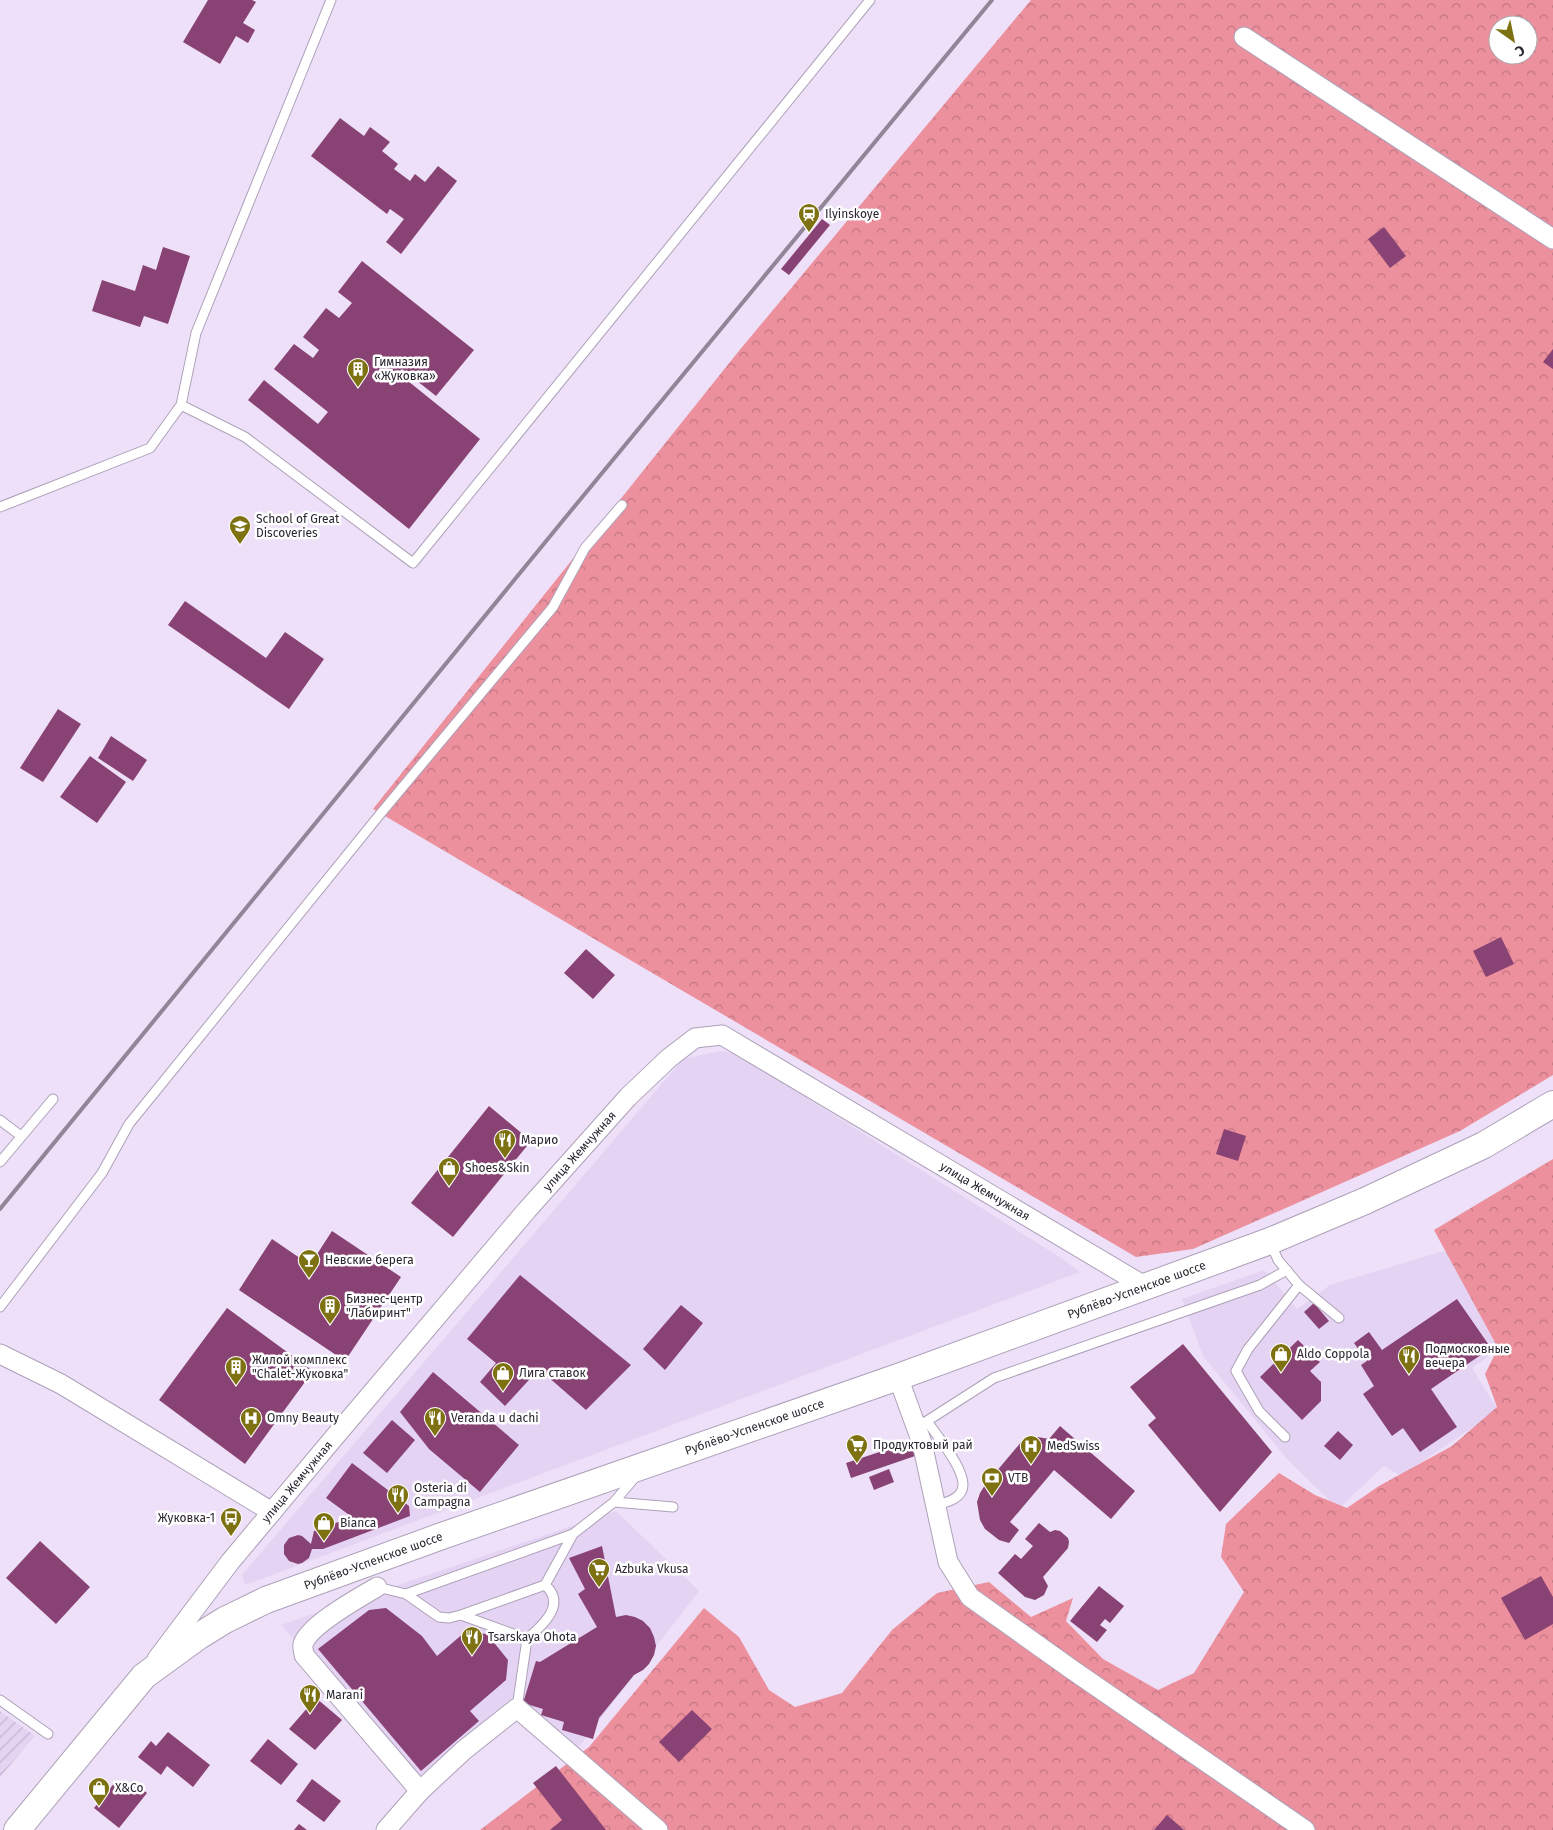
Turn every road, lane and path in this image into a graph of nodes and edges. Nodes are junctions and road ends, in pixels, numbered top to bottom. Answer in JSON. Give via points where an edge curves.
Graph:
{"nodes":[{"id":1,"x":331,"y":0,"type":"edge"},
{"id":2,"x":870,"y":0,"type":"edge"},
{"id":3,"x":1244,"y":37,"type":"dead end"},
{"id":4,"x":1553,"y":239,"type":"edge"},
{"id":5,"x":181,"y":405,"type":"junction"},
{"id":6,"x":622,"y":504,"type":"dead end"},
{"id":7,"x":0,"y":507,"type":"edge"},
{"id":8,"x":53,"y":1099,"type":"dead end"},
{"id":9,"x":1553,"y":1104,"type":"edge"},
{"id":10,"x":0,"y":1120,"type":"edge"},
{"id":11,"x":22,"y":1136,"type":"junction"},
{"id":12,"x":0,"y":1162,"type":"edge"},
{"id":13,"x":1270,"y":1241,"type":"junction"},
{"id":14,"x":1287,"y":1270,"type":"junction"},
{"id":15,"x":1299,"y":1284,"type":"junction"},
{"id":16,"x":1146,"y":1287,"type":"junction"},
{"id":17,"x":0,"y":1307,"type":"edge"},
{"id":18,"x":1339,"y":1318,"type":"dead end"},
{"id":19,"x":0,"y":1354,"type":"edge"},
{"id":20,"x":898,"y":1377,"type":"junction"},
{"id":21,"x":922,"y":1424,"type":"junction"},
{"id":22,"x":1284,"y":1437,"type":"dead end"},
{"id":23,"x":646,"y":1466,"type":"junction"},
{"id":24,"x":614,"y":1502,"type":"junction"},
{"id":25,"x":935,"y":1505,"type":"junction"},
{"id":26,"x":673,"y":1507,"type":"dead end"},
{"id":27,"x":272,"y":1512,"type":"junction"},
{"id":28,"x":573,"y":1534,"type":"junction"},
{"id":29,"x":341,"y":1572,"type":"junction"},
{"id":30,"x":545,"y":1585,"type":"junction"},
{"id":31,"x":377,"y":1587,"type":"junction"},
{"id":32,"x":406,"y":1594,"type":"junction"},
{"id":33,"x":461,"y":1616,"type":"junction"},
{"id":34,"x":527,"y":1639,"type":"junction"},
{"id":35,"x":144,"y":1676,"type":"junction"},
{"id":36,"x":0,"y":1700,"type":"edge"},
{"id":37,"x":517,"y":1708,"type":"junction"},
{"id":38,"x":48,"y":1734,"type":"dead end"},
{"id":39,"x":420,"y":1791,"type":"junction"},
{"id":40,"x":17,"y":1830,"type":"edge"},
{"id":41,"x":386,"y":1830,"type":"edge"},
{"id":42,"x":658,"y":1830,"type":"edge"},
{"id":43,"x":1305,"y":1830,"type":"edge"}],
"edges":[{"from":1,"to":5,"type":"lane","via":[[196,333]]},
{"from":2,"to":5,"type":"lane","via":[[412,563],[245,437]]},
{"from":3,"to":4,"type":"street"},
{"from":5,"to":7,"type":"lane","via":[[150,448]]},
{"from":6,"to":17,"type":"lane","via":[[585,548],[553,607],[129,1124],[102,1173]]},
{"from":8,"to":11,"type":"lane"},
{"from":9,"to":13,"type":"main road","name":"Рублёво-Успенское шоссе","via":[[1484,1145]]},
{"from":10,"to":11,"type":"lane"},
{"from":11,"to":12,"type":"lane"},
{"from":13,"to":14,"type":"lane","via":[[1278,1260]]},
{"from":13,"to":16,"type":"main road","name":"Рублёво-Успенское шоссе"},
{"from":14,"to":15,"type":"lane"},
{"from":14,"to":21,"type":"lane","via":[[1260,1285],[994,1378]]},
{"from":15,"to":18,"type":"lane"},
{"from":15,"to":22,"type":"lane","via":[[1248,1349],[1236,1371],[1259,1411]]},
{"from":16,"to":20,"type":"main road","name":"Рублёво-Успенское шоссе"},
{"from":16,"to":27,"type":"street","name":"улица Жемчужная","via":[[722,1034],[696,1038],[669,1058],[628,1097],[533,1203]]},
{"from":19,"to":27,"type":"street","via":[[61,1384]]},
{"from":20,"to":21,"type":"street"},
{"from":20,"to":23,"type":"main road","name":"Рублёво-Успенское шоссе"},
{"from":21,"to":25,"type":"street","via":[[922,1444]]},
{"from":21,"to":25,"type":"lane","via":[[957,1465],[964,1483],[958,1496]]},
{"from":23,"to":24,"type":"lane"},
{"from":23,"to":29,"type":"main road","name":"Рублёво-Успенское шоссе"},
{"from":24,"to":26,"type":"lane"},
{"from":24,"to":28,"type":"lane"},
{"from":25,"to":43,"type":"street","via":[[948,1562],[970,1597]]},
{"from":27,"to":35,"type":"street","name":"улица Жемчужная"},
{"from":28,"to":30,"type":"lane"},
{"from":28,"to":32,"type":"lane"},
{"from":29,"to":31,"type":"street"},
{"from":29,"to":35,"type":"main road","name":"Рублёво-Успенское шоссе","via":[[266,1600],[225,1620]]},
{"from":30,"to":33,"type":"lane"},
{"from":30,"to":34,"type":"lane","via":[[554,1597],[552,1609],[545,1624]]},
{"from":31,"to":32,"type":"lane"},
{"from":31,"to":39,"type":"street","via":[[337,1610],[309,1635],[303,1645],[304,1655]]},
{"from":32,"to":33,"type":"lane","via":[[439,1617]]},
{"from":33,"to":34,"type":"lane"},
{"from":34,"to":37,"type":"lane"},
{"from":35,"to":40,"type":"main road","name":"Рублёво-Успенское шоссе"},
{"from":36,"to":38,"type":"lane"},
{"from":37,"to":39,"type":"street","via":[[464,1750]]},
{"from":37,"to":42,"type":"street"},
{"from":39,"to":41,"type":"street"}]}
